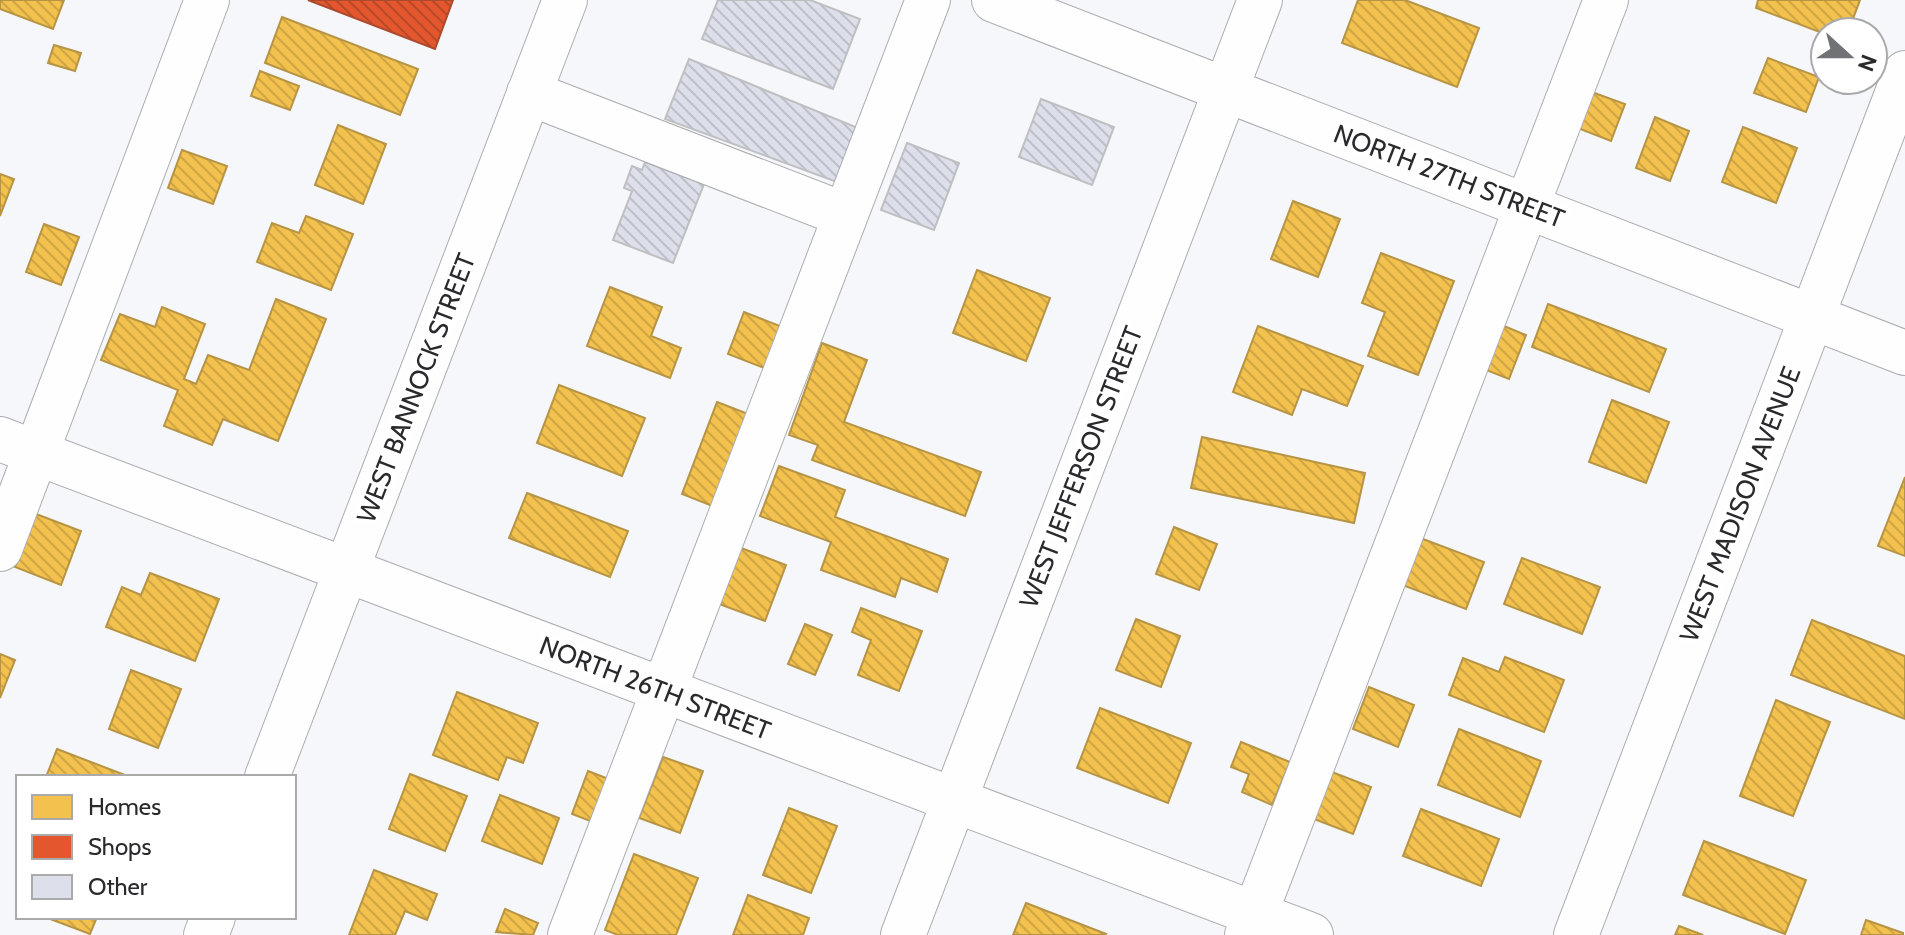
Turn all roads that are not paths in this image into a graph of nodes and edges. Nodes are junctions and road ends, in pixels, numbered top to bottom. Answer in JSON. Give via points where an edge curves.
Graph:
{"nodes":[{"id":1,"x":207,"y":0,"type":"edge"},
{"id":2,"x":565,"y":0,"type":"edge"},
{"id":3,"x":928,"y":0,"type":"edge"},
{"id":4,"x":994,"y":0,"type":"edge"},
{"id":5,"x":1260,"y":0,"type":"edge"},
{"id":6,"x":1606,"y":0,"type":"edge"},
{"id":7,"x":1905,"y":73,"type":"edge"},
{"id":8,"x":1226,"y":89,"type":"junction"},
{"id":9,"x":529,"y":93,"type":"junction"},
{"id":10,"x":1525,"y":206,"type":"junction"},
{"id":11,"x":845,"y":215,"type":"junction"},
{"id":12,"x":1812,"y":316,"type":"junction"},
{"id":13,"x":1905,"y":353,"type":"edge"},
{"id":14,"x":19,"y":446,"type":"edge"},
{"id":15,"x":0,"y":549,"type":"edge"},
{"id":16,"x":346,"y":571,"type":"junction"},
{"id":17,"x":663,"y":691,"type":"junction"},
{"id":18,"x":268,"y":775,"type":"edge"},
{"id":19,"x":954,"y":801,"type":"junction"},
{"id":20,"x":1252,"y":924,"type":"edge"},
{"id":21,"x":570,"y":935,"type":"edge"},
{"id":22,"x":903,"y":935,"type":"edge"},
{"id":23,"x":1311,"y":935,"type":"edge"},
{"id":24,"x":1576,"y":935,"type":"edge"}],
"edges":[{"from":1,"to":14,"type":"street"},
{"from":2,"to":9,"type":"street","name":"WEST BANNOCK STREET"},
{"from":3,"to":11,"type":"street"},
{"from":4,"to":8,"type":"street","name":"NORTH 27TH STREET"},
{"from":5,"to":8,"type":"street","name":"WEST JEFFERSON STREET"},
{"from":6,"to":10,"type":"street"},
{"from":7,"to":12,"type":"street","name":"WEST MADISON AVENUE"},
{"from":8,"to":10,"type":"street","name":"NORTH 27TH STREET"},
{"from":8,"to":19,"type":"street","name":"WEST JEFFERSON STREET"},
{"from":9,"to":11,"type":"street"},
{"from":9,"to":16,"type":"street","name":"WEST BANNOCK STREET"},
{"from":10,"to":12,"type":"street","name":"NORTH 27TH STREET"},
{"from":10,"to":20,"type":"street"},
{"from":11,"to":17,"type":"street"},
{"from":12,"to":13,"type":"street","name":"NORTH 27TH STREET"},
{"from":12,"to":24,"type":"street","name":"WEST MADISON AVENUE"},
{"from":14,"to":15,"type":"street"},
{"from":14,"to":16,"type":"street","name":"NORTH 26TH STREET"},
{"from":16,"to":17,"type":"street","name":"NORTH 26TH STREET"},
{"from":16,"to":18,"type":"street","name":"WEST BANNOCK STREET"},
{"from":17,"to":19,"type":"street","name":"NORTH 26TH STREET"},
{"from":17,"to":21,"type":"street"},
{"from":19,"to":20,"type":"street","name":"NORTH 26TH STREET"},
{"from":19,"to":22,"type":"street","name":"WEST JEFFERSON STREET"},
{"from":20,"to":23,"type":"street","name":"NORTH 26TH STREET"}]}
